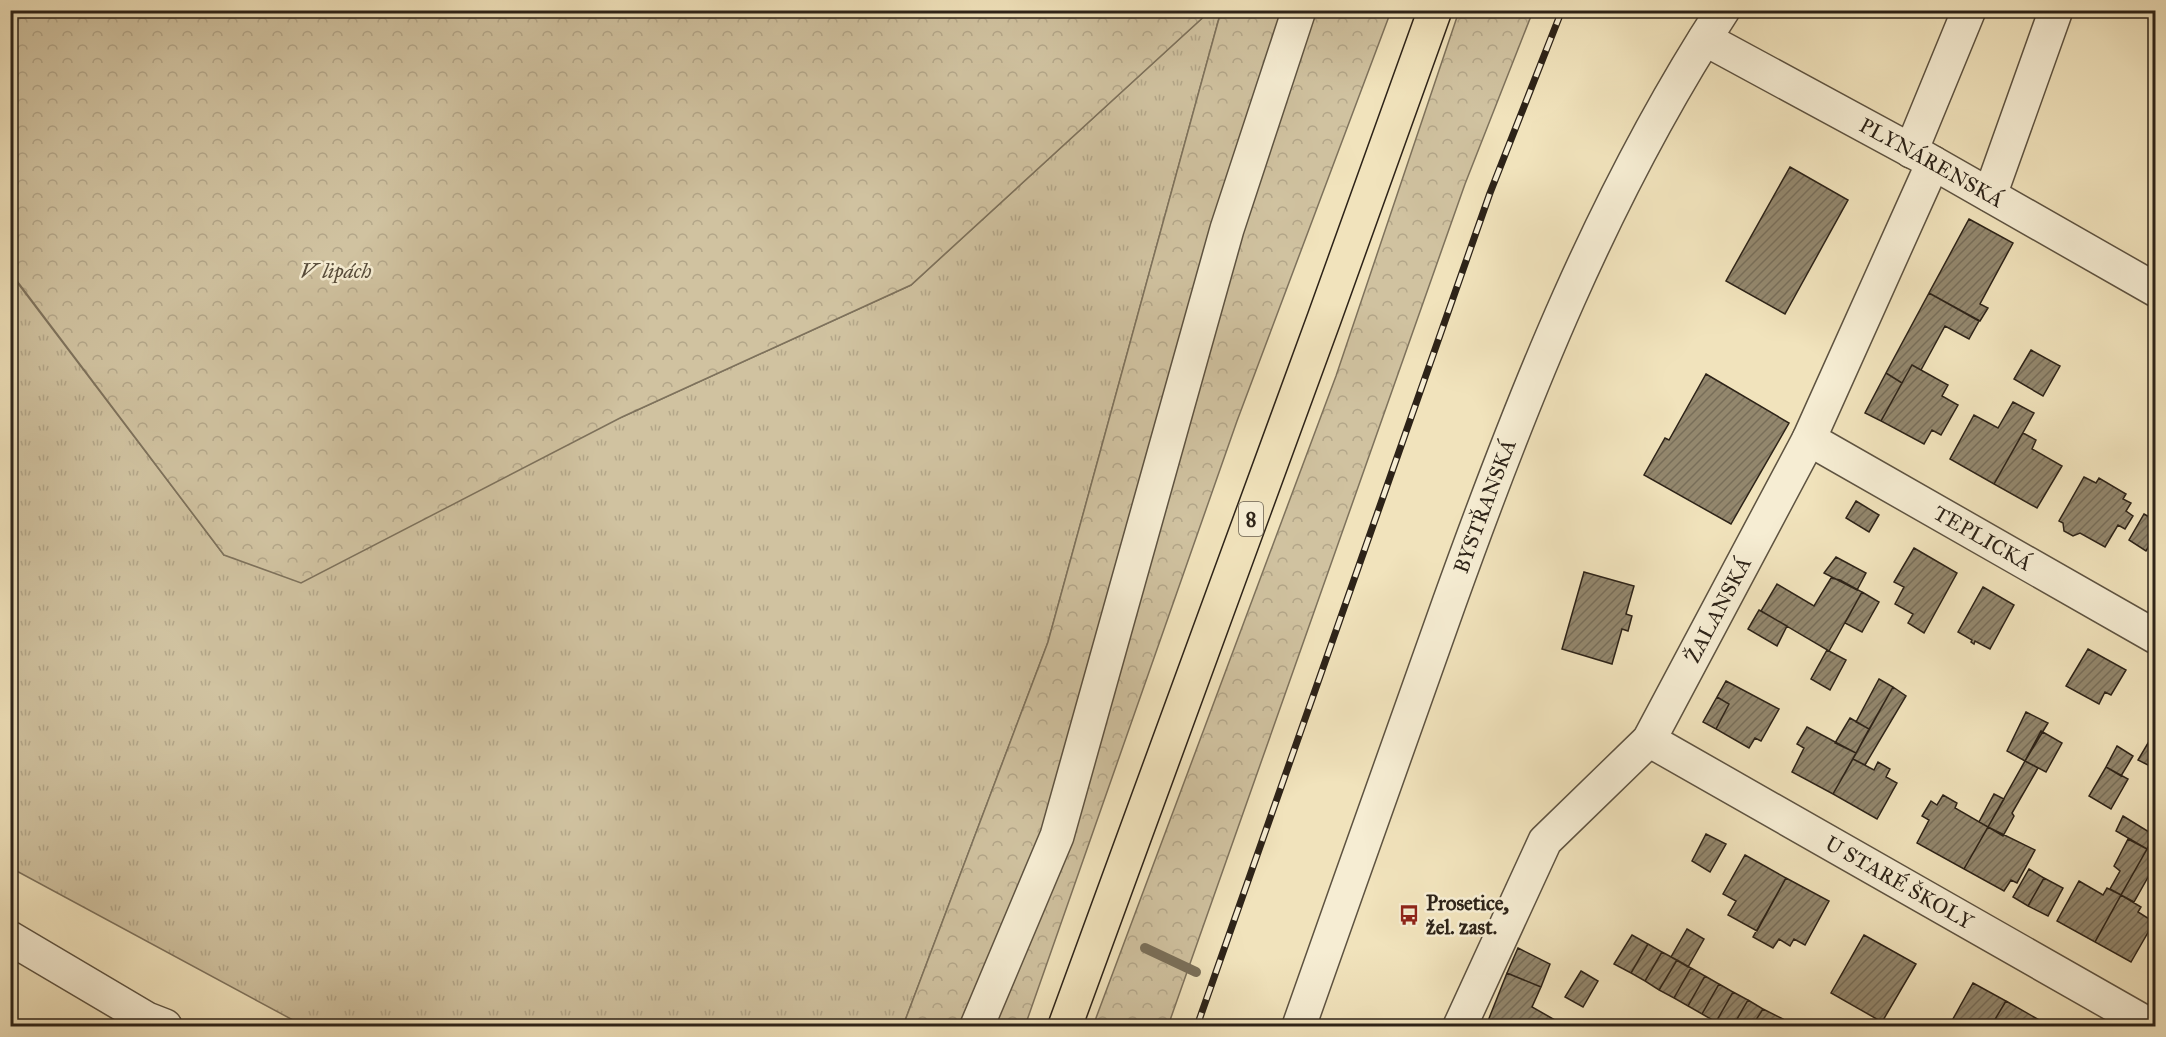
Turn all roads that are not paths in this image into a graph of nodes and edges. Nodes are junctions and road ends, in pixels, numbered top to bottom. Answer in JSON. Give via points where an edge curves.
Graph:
{"nodes":[{"id":1,"x":1299,"y":10,"type":"edge"},
{"id":2,"x":1435,"y":10,"type":"edge"},
{"id":3,"x":1723,"y":10,"type":"edge"},
{"id":4,"x":1969,"y":10,"type":"edge"},
{"id":5,"x":2056,"y":10,"type":"edge"},
{"id":6,"x":1705,"y":39,"type":"junction"},
{"id":7,"x":1922,"y":157,"type":"junction"},
{"id":8,"x":1990,"y":195,"type":"junction"},
{"id":9,"x":2156,"y":290,"type":"edge"},
{"id":10,"x":1809,"y":439,"type":"junction"},
{"id":11,"x":2156,"y":637,"type":"edge"},
{"id":12,"x":1649,"y":740,"type":"junction"},
{"id":13,"x":10,"y":938,"type":"edge"},
{"id":14,"x":165,"y":1026,"type":"edge"},
{"id":15,"x":977,"y":1026,"type":"edge"},
{"id":16,"x":1065,"y":1026,"type":"edge"},
{"id":17,"x":1299,"y":1026,"type":"edge"},
{"id":18,"x":1460,"y":1026,"type":"edge"},
{"id":19,"x":2151,"y":1026,"type":"edge"}],
"edges":[{"from":1,"to":15,"type":"street","via":[[1227,229],[1057,837]]},
{"from":2,"to":16,"type":"main road","number":"8"},
{"from":3,"to":6,"type":"street","name":"BYSTŘANSKÁ"},
{"from":4,"to":7,"type":"street","name":"ŽALANSKÁ"},
{"from":5,"to":8,"type":"street"},
{"from":6,"to":7,"type":"street","name":"PLYNÁRENSKÁ"},
{"from":6,"to":17,"type":"street","name":"BYSTŘANSKÁ","via":[[1622,185],[1541,361],[1483,508]]},
{"from":7,"to":8,"type":"street","name":"PLYNÁRENSKÁ"},
{"from":7,"to":10,"type":"street","name":"ŽALANSKÁ"},
{"from":8,"to":9,"type":"street","name":"PLYNÁRENSKÁ"},
{"from":10,"to":11,"type":"street","name":"TEPLICKÁ"},
{"from":10,"to":12,"type":"street","name":"ŽALANSKÁ"},
{"from":12,"to":18,"type":"street","name":"ŽALANSKÁ","via":[[1545,841]]},
{"from":12,"to":19,"type":"street","name":"U STARÉ ŠKOLY"},
{"from":13,"to":14,"type":"street"}]}
